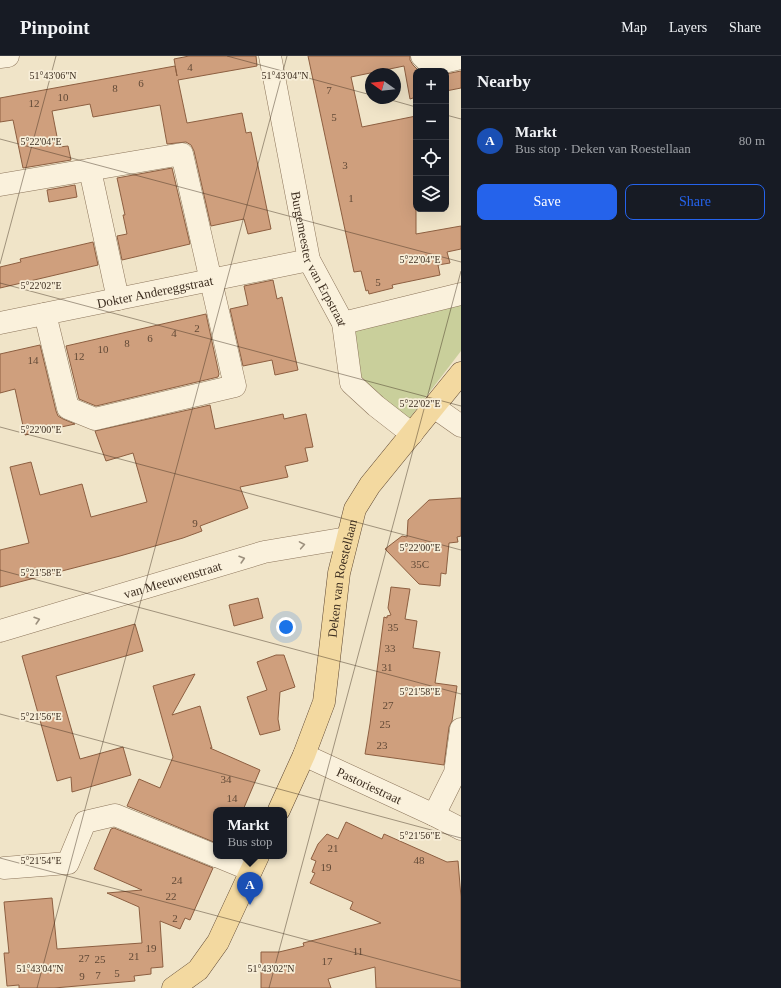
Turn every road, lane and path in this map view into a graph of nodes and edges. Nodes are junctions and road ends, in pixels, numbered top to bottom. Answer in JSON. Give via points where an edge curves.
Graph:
{"nodes":[{"id":1,"x":8,"y":56,"type":"edge"},
{"id":2,"x":270,"y":56,"type":"edge"},
{"id":3,"x":422,"y":56,"type":"edge"},
{"id":4,"x":0,"y":57,"type":"edge"},
{"id":5,"x":461,"y":58,"type":"edge"},
{"id":6,"x":90,"y":170,"type":"junction"},
{"id":7,"x":0,"y":185,"type":"edge"},
{"id":8,"x":309,"y":260,"type":"junction"},
{"id":9,"x":211,"y":280,"type":"junction"},
{"id":10,"x":461,"y":294,"type":"edge"},
{"id":11,"x":118,"y":299,"type":"junction"},
{"id":12,"x":45,"y":314,"type":"junction"},
{"id":13,"x":0,"y":323,"type":"edge"},
{"id":14,"x":343,"y":323,"type":"junction"},
{"id":15,"x":461,"y":373,"type":"edge"},
{"id":16,"x":434,"y":407,"type":"junction"},
{"id":17,"x":461,"y":426,"type":"edge"},
{"id":18,"x":412,"y":434,"type":"junction"},
{"id":19,"x":347,"y":538,"type":"junction"},
{"id":20,"x":0,"y":631,"type":"edge"},
{"id":21,"x":461,"y":729,"type":"edge"},
{"id":22,"x":304,"y":755,"type":"junction"},
{"id":23,"x":280,"y":807,"type":"edge"},
{"id":24,"x":434,"y":815,"type":"junction"},
{"id":25,"x":461,"y":830,"type":"edge"},
{"id":26,"x":213,"y":855,"type":"edge"},
{"id":27,"x":233,"y":859,"type":"edge"},
{"id":28,"x":255,"y":863,"type":"edge"},
{"id":29,"x":4,"y":868,"type":"dead end"},
{"id":30,"x":173,"y":988,"type":"edge"}],
"edges":[{"from":1,"to":4,"type":"street"},
{"from":2,"to":8,"type":"street","name":"Burgemeester van Erpstraat"},
{"from":3,"to":5,"type":"street","via":[[431,65]]},
{"from":6,"to":7,"type":"street"},
{"from":6,"to":9,"type":"street","via":[[182,154]]},
{"from":6,"to":11,"type":"street"},
{"from":8,"to":9,"type":"street","name":"Dokter Andereggstraat"},
{"from":8,"to":14,"type":"street","name":"Burgemeester van Erpstraat"},
{"from":9,"to":11,"type":"street","name":"Dokter Andereggstraat"},
{"from":9,"to":12,"type":"street","via":[[235,386],[95,419],[68,408]]},
{"from":10,"to":14,"type":"street"},
{"from":11,"to":12,"type":"street","name":"Dokter Andereggstraat"},
{"from":12,"to":13,"type":"street","name":"Dokter Andereggstraat"},
{"from":14,"to":18,"type":"street","name":"Burgemeester van Erpstraat","via":[[351,383]]},
{"from":15,"to":16,"type":"main road","name":"Deken van Roestellaan"},
{"from":16,"to":17,"type":"street"},
{"from":16,"to":18,"type":"main road","name":"Deken van Roestellaan"},
{"from":18,"to":19,"type":"main road","name":"Deken van Roestellaan","via":[[370,485],[355,509]]},
{"from":20,"to":19,"type":"street","name":"van Meeuwenstraat","one_way":true,"via":[[264,552]]},
{"from":19,"to":22,"type":"main road","name":"Deken van Roestellaan","via":[[340,572],[324,702]]},
{"from":21,"to":24,"type":"street","via":[[455,773]]},
{"from":22,"to":23,"type":"main road","name":"Deken van Roestellaan"},
{"from":22,"to":24,"type":"street","name":"Pastoriestraat"},
{"from":24,"to":25,"type":"street","name":"Pastoriestraat"},
{"from":26,"to":29,"type":"street","via":[[115,815],[85,822],[68,863]]},
{"from":27,"to":28,"type":"street"},
{"from":28,"to":30,"type":"main road","via":[[218,942],[198,970]]}]}
